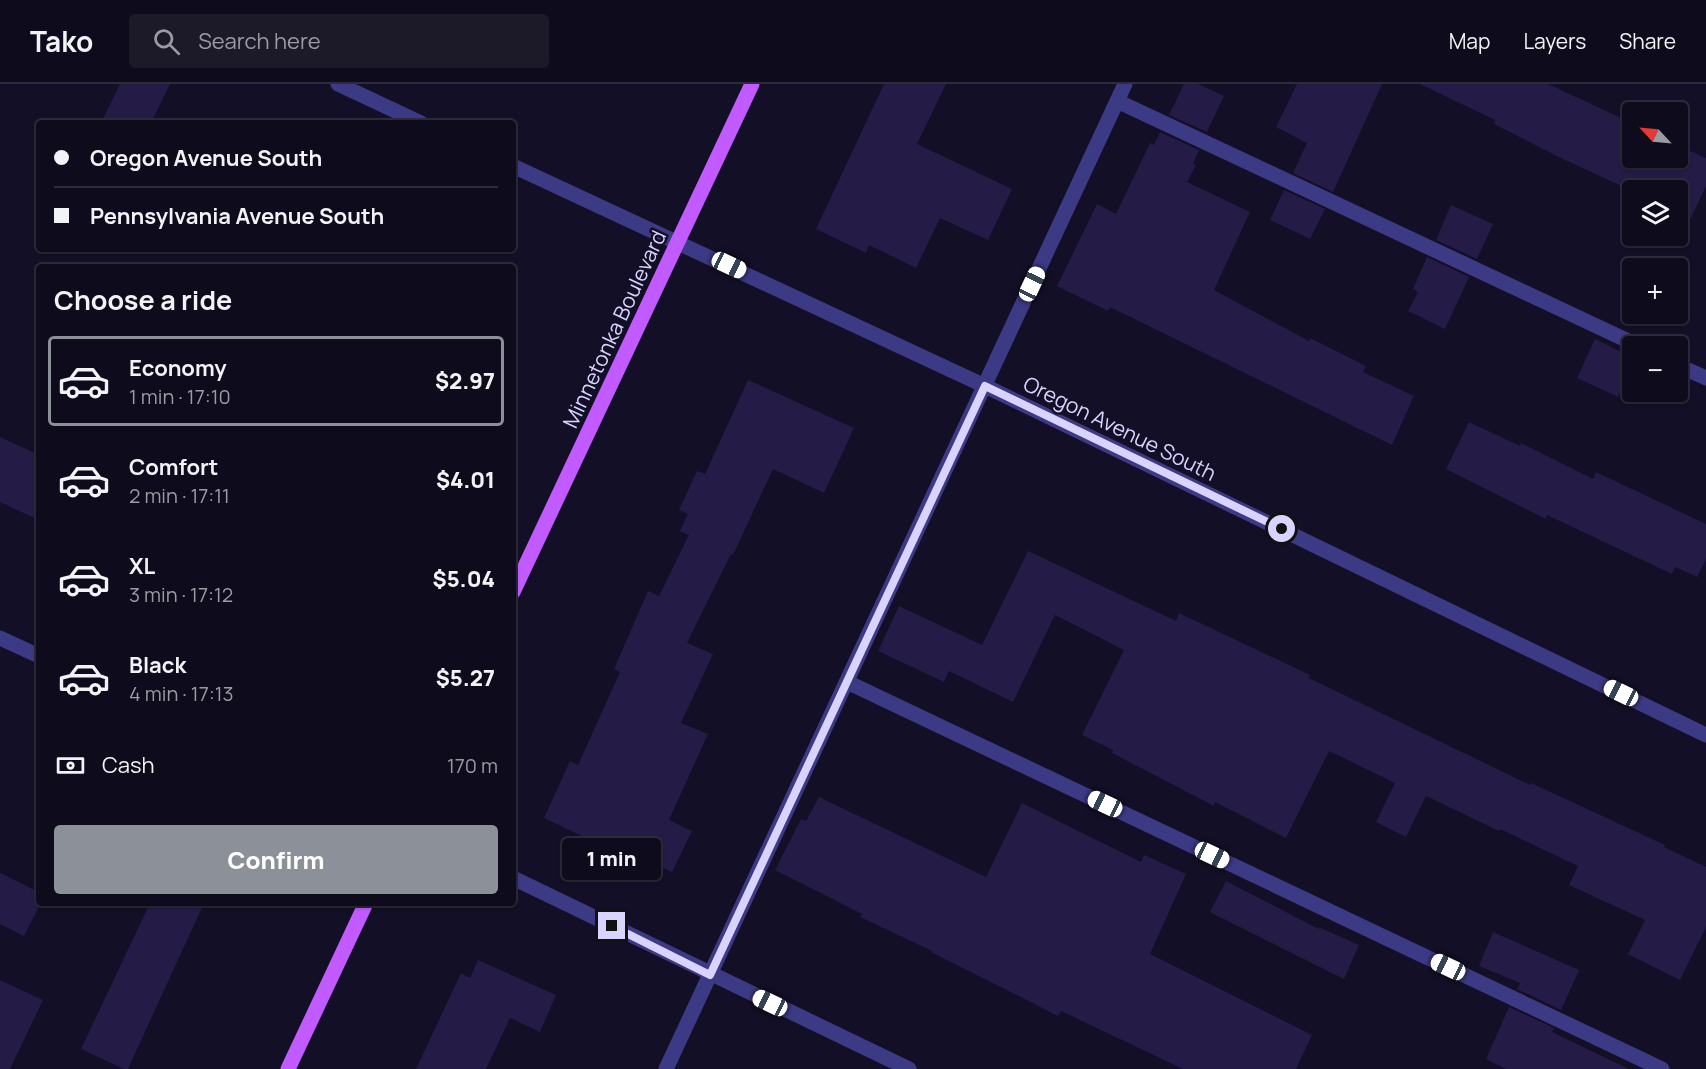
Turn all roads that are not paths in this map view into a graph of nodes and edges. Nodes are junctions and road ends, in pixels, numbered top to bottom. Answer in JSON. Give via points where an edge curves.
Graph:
{"nodes":[{"id":1,"x":338,"y":84,"type":"edge"},
{"id":2,"x":752,"y":84,"type":"edge"},
{"id":3,"x":1125,"y":84,"type":"edge"},
{"id":4,"x":1117,"y":101,"type":"junction"},
{"id":5,"x":415,"y":120,"type":"edge"},
{"id":6,"x":516,"y":167,"type":"edge"},
{"id":7,"x":679,"y":242,"type":"junction"},
{"id":8,"x":1622,"y":338,"type":"edge"},
{"id":9,"x":1688,"y":370,"type":"edge"},
{"id":10,"x":1706,"y":378,"type":"edge"},
{"id":11,"x":985,"y":386,"type":"junction"},
{"id":12,"x":516,"y":586,"type":"edge"},
{"id":13,"x":0,"y":638,"type":"edge"},
{"id":14,"x":36,"y":655,"type":"edge"},
{"id":15,"x":847,"y":682,"type":"junction"},
{"id":16,"x":1706,"y":735,"type":"edge"},
{"id":17,"x":516,"y":879,"type":"edge"},
{"id":18,"x":365,"y":906,"type":"edge"},
{"id":19,"x":710,"y":975,"type":"junction"},
{"id":20,"x":288,"y":1069,"type":"edge"},
{"id":21,"x":666,"y":1069,"type":"edge"},
{"id":22,"x":909,"y":1069,"type":"edge"},
{"id":23,"x":1662,"y":1069,"type":"edge"}],
"edges":[{"from":1,"to":5,"type":"street"},
{"from":2,"to":7,"type":"main road","name":"Minnetonka Boulevard"},
{"from":3,"to":4,"type":"street"},
{"from":4,"to":8,"type":"street"},
{"from":4,"to":11,"type":"street"},
{"from":6,"to":7,"type":"street","name":"Oregon Avenue South"},
{"from":7,"to":11,"type":"street","name":"Oregon Avenue South"},
{"from":7,"to":12,"type":"main road","name":"Minnetonka Boulevard"},
{"from":9,"to":10,"type":"street"},
{"from":11,"to":15,"type":"street"},
{"from":11,"to":16,"type":"street","name":"Oregon Avenue South"},
{"from":13,"to":14,"type":"street"},
{"from":15,"to":19,"type":"street"},
{"from":15,"to":23,"type":"street"},
{"from":17,"to":19,"type":"street"},
{"from":18,"to":20,"type":"main road"},
{"from":19,"to":21,"type":"street"},
{"from":19,"to":22,"type":"street"}]}
